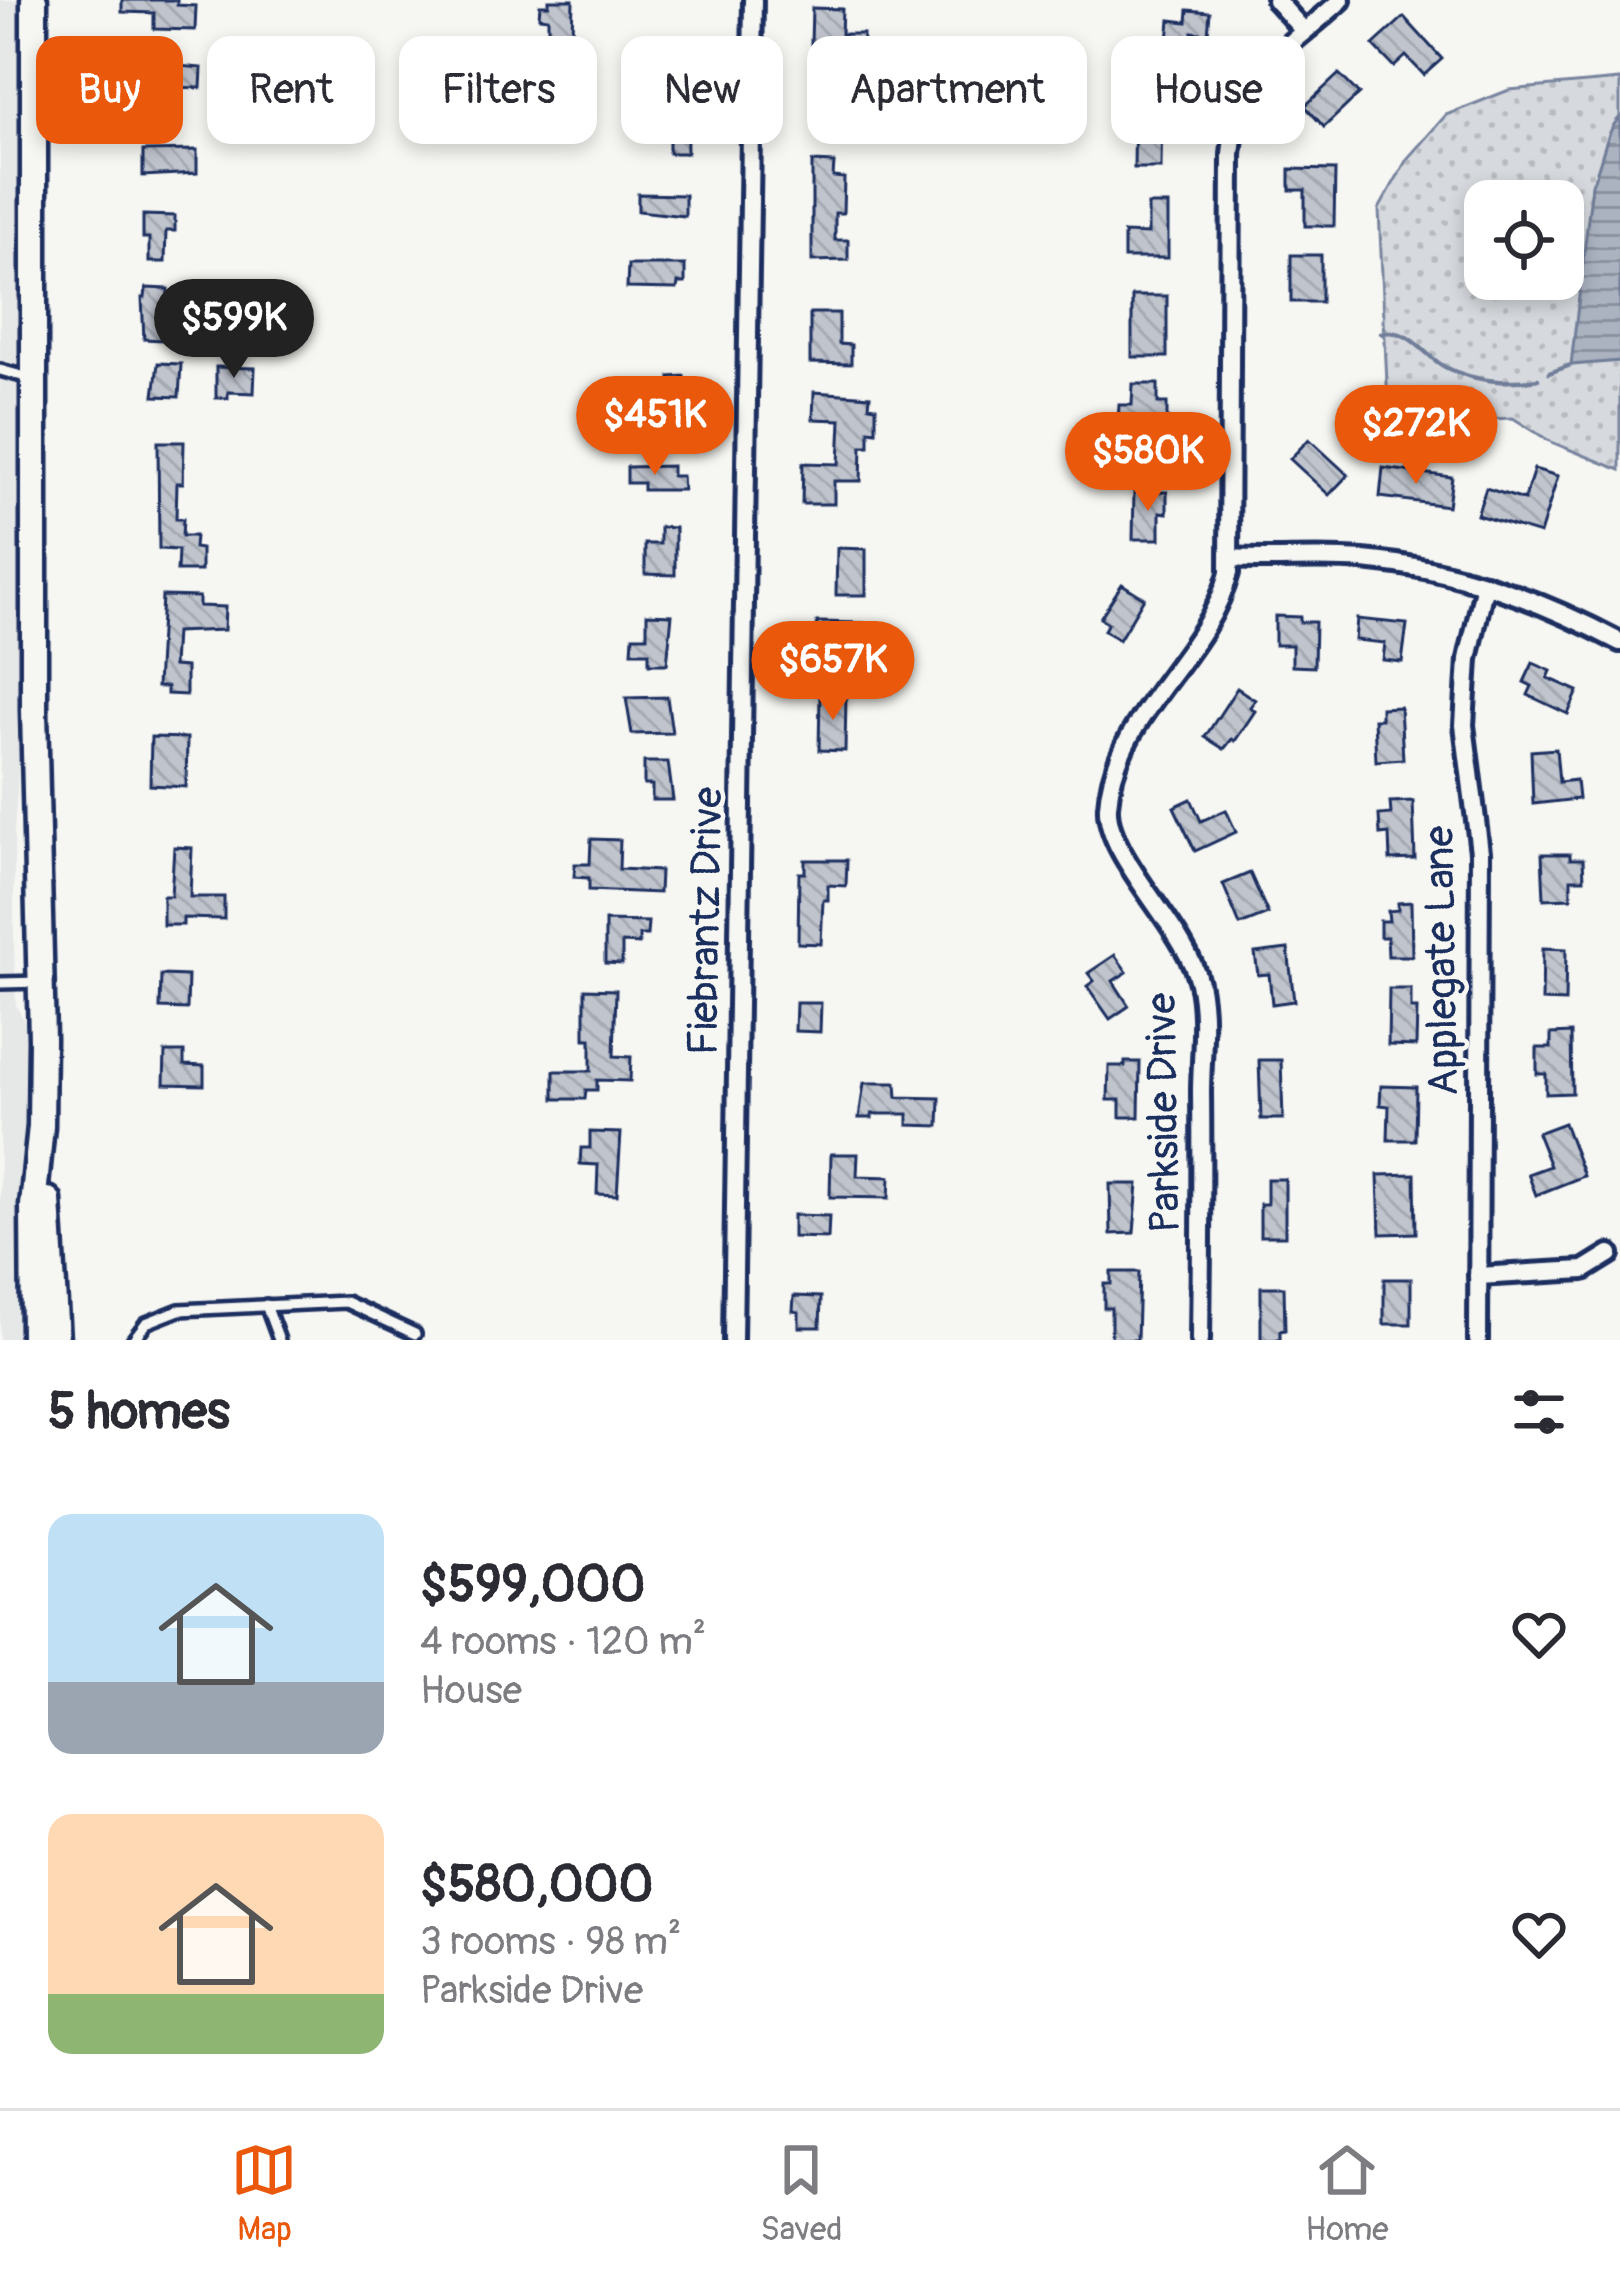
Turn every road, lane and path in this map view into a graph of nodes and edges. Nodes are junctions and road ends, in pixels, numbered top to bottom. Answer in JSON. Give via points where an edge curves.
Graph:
{"nodes":[{"id":1,"x":34,"y":0,"type":"edge"},
{"id":2,"x":753,"y":0,"type":"edge"},
{"id":3,"x":1276,"y":0,"type":"edge"},
{"id":4,"x":1340,"y":0,"type":"edge"},
{"id":5,"x":1304,"y":31,"type":"junction"},
{"id":6,"x":0,"y":370,"type":"edge"},
{"id":7,"x":33,"y":379,"type":"junction"},
{"id":8,"x":1231,"y":558,"type":"junction"},
{"id":9,"x":1484,"y":584,"type":"junction"},
{"id":10,"x":1620,"y":642,"type":"edge"},
{"id":11,"x":40,"y":982,"type":"junction"},
{"id":12,"x":0,"y":983,"type":"edge"},
{"id":13,"x":41,"y":1126,"type":"junction"},
{"id":14,"x":1610,"y":1254,"type":"dead end"},
{"id":15,"x":1478,"y":1276,"type":"junction"},
{"id":16,"x":266,"y":1305,"type":"junction"},
{"id":17,"x":415,"y":1334,"type":"dead end"},
{"id":18,"x":34,"y":1340,"type":"edge"},
{"id":19,"x":56,"y":1340,"type":"edge"},
{"id":20,"x":133,"y":1340,"type":"edge"},
{"id":21,"x":279,"y":1340,"type":"edge"},
{"id":22,"x":733,"y":1340,"type":"edge"},
{"id":23,"x":1200,"y":1340,"type":"edge"},
{"id":24,"x":1478,"y":1340,"type":"edge"}],
"edges":[{"from":1,"to":7,"type":"street"},
{"from":2,"to":22,"type":"street","name":"Fiebrantz Drive"},
{"from":3,"to":5,"type":"street"},
{"from":4,"to":5,"type":"street","name":"Parkside Drive"},
{"from":5,"to":8,"type":"street","name":"Parkside Drive","via":[[1269,62],[1234,119]]},
{"from":6,"to":7,"type":"lane"},
{"from":7,"to":11,"type":"street"},
{"from":8,"to":9,"type":"street","via":[[1385,562]]},
{"from":8,"to":23,"type":"street","name":"Parkside Drive","via":[[1203,632],[1126,743],[1108,810],[1111,829],[1199,982]]},
{"from":9,"to":10,"type":"street"},
{"from":9,"to":15,"type":"street","name":"Applegate Lane","via":[[1464,704],[1480,852]]},
{"from":11,"to":12,"type":"lane"},
{"from":11,"to":13,"type":"street"},
{"from":13,"to":18,"type":"street"},
{"from":13,"to":19,"type":"street"},
{"from":14,"to":15,"type":"street","via":[[1584,1270]]},
{"from":15,"to":24,"type":"street","name":"Applegate Lane"},
{"from":16,"to":17,"type":"lane","via":[[346,1302]]},
{"from":16,"to":20,"type":"lane","via":[[179,1310],[146,1323]]},
{"from":16,"to":21,"type":"lane"}]}
